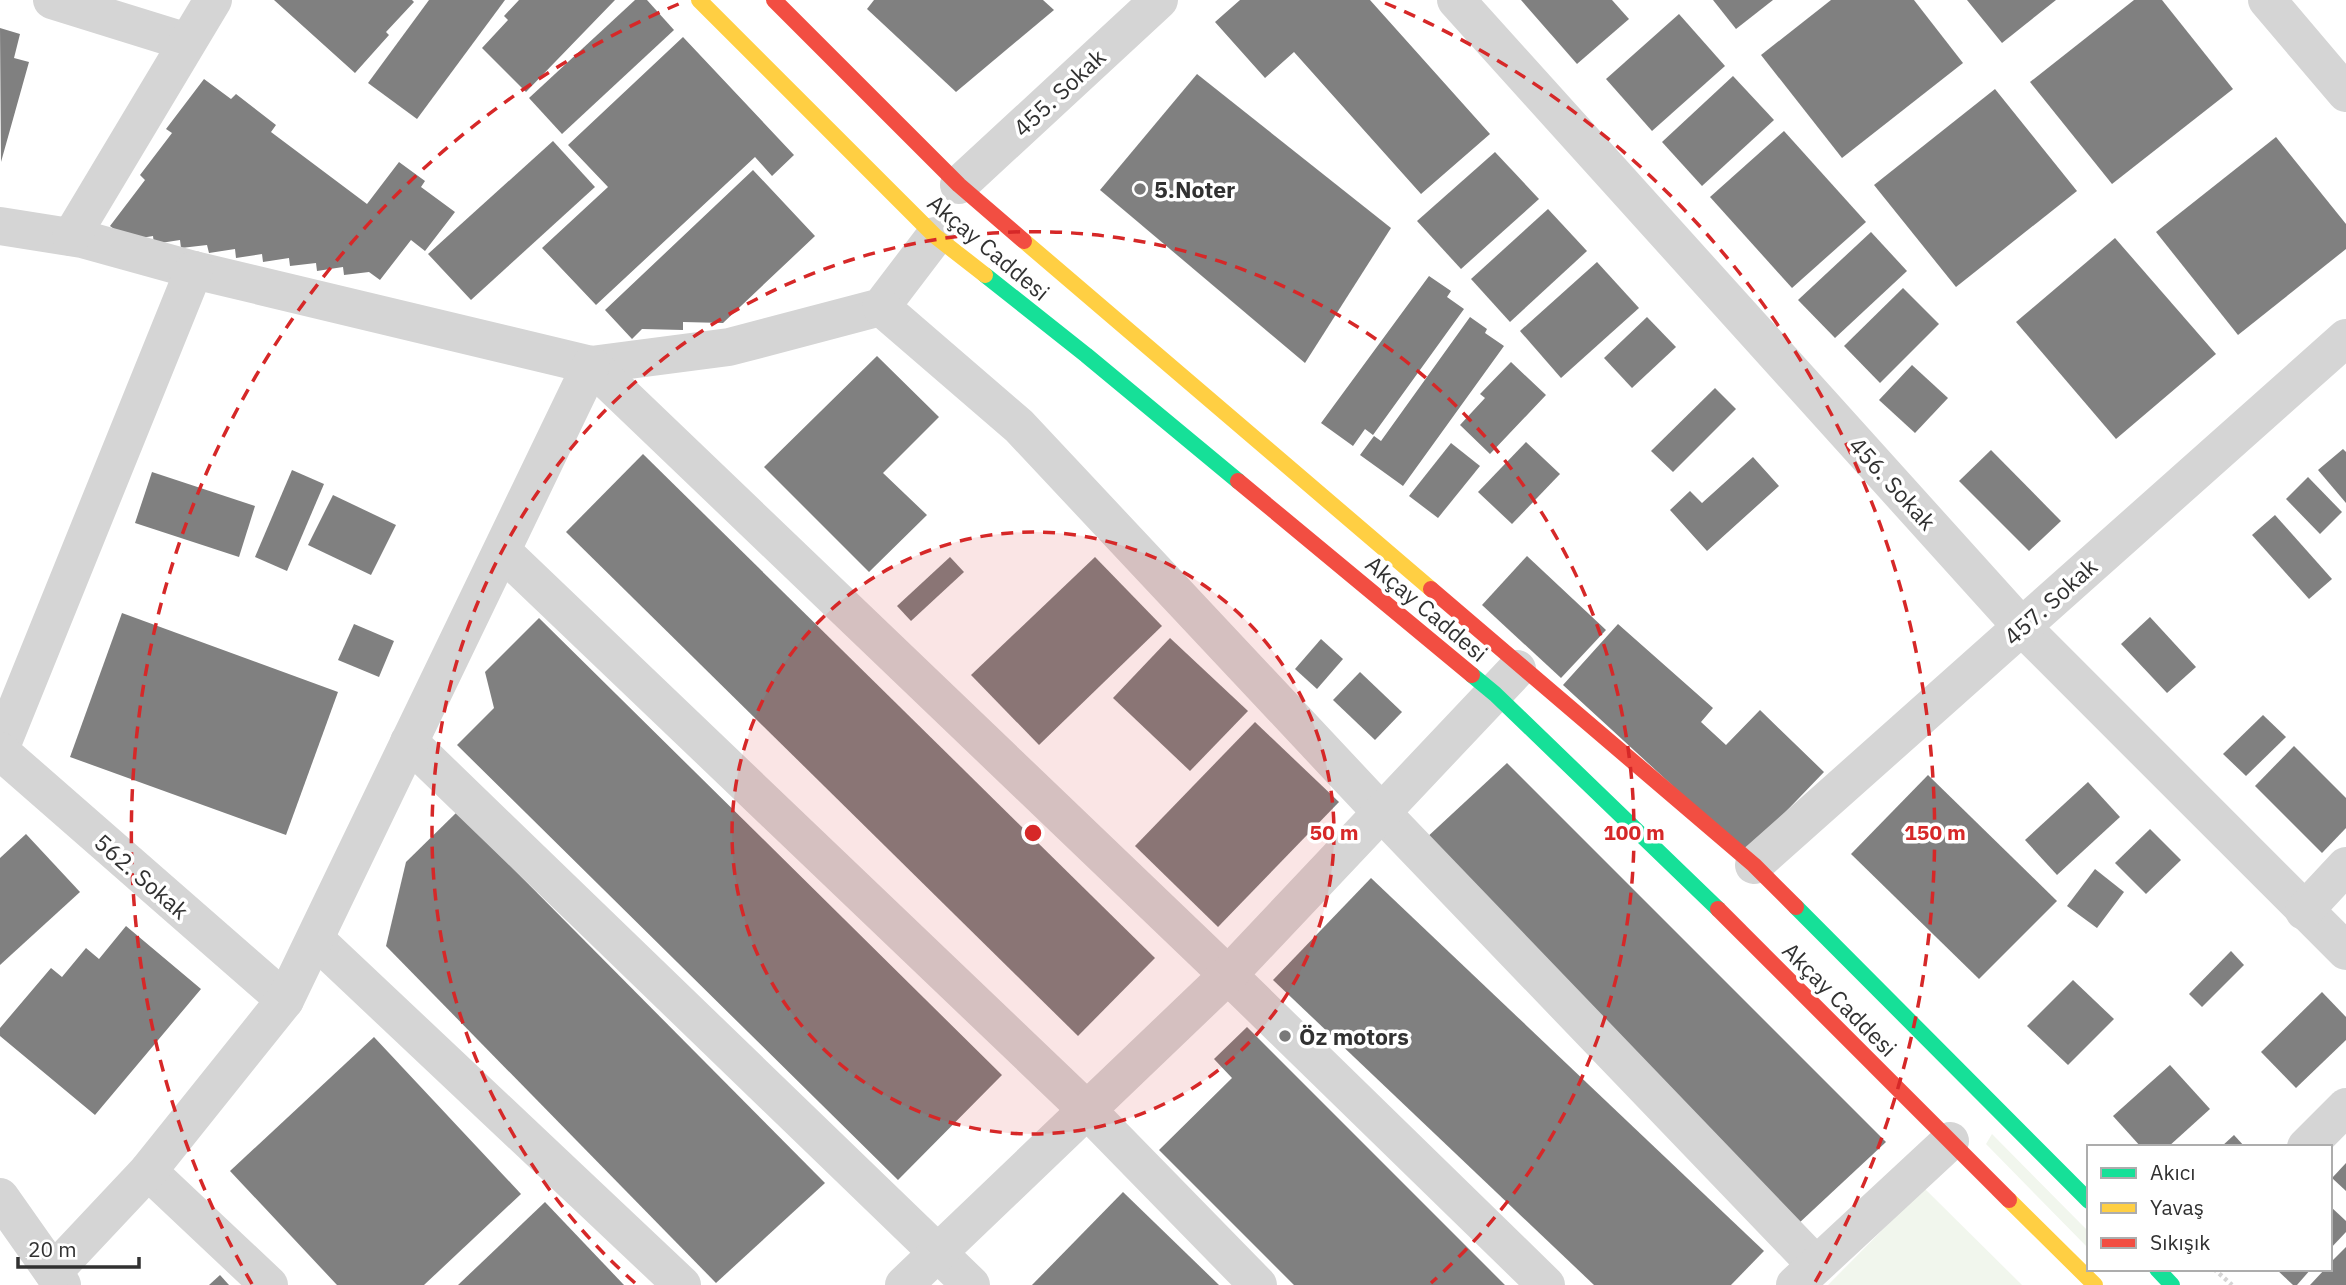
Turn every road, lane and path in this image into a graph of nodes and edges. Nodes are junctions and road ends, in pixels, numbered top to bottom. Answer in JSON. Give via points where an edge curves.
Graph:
{"nodes":[{"id":1,"x":52,"y":0,"type":"edge"},
{"id":2,"x":213,"y":0,"type":"edge"},
{"id":3,"x":699,"y":0,"type":"edge"},
{"id":4,"x":774,"y":0,"type":"edge"},
{"id":5,"x":1159,"y":0,"type":"edge"},
{"id":6,"x":1456,"y":0,"type":"edge"},
{"id":7,"x":2267,"y":0,"type":"edge"},
{"id":8,"x":187,"y":42,"type":"junction"},
{"id":9,"x":2346,"y":93,"type":"edge"},
{"id":10,"x":959,"y":184,"type":"junction"},
{"id":11,"x":0,"y":226,"type":"edge"},
{"id":12,"x":935,"y":236,"type":"junction"},
{"id":13,"x":71,"y":237,"type":"junction"},
{"id":14,"x":194,"y":270,"type":"junction"},
{"id":15,"x":881,"y":307,"type":"junction"},
{"id":16,"x":2346,"y":338,"type":"edge"},
{"id":17,"x":591,"y":365,"type":"junction"},
{"id":18,"x":502,"y":551,"type":"junction"},
{"id":19,"x":2022,"y":626,"type":"junction"},
{"id":20,"x":1522,"y":664,"type":"junction"},
{"id":21,"x":1495,"y":694,"type":"junction"},
{"id":22,"x":409,"y":742,"type":"junction"},
{"id":23,"x":0,"y":750,"type":"edge"},
{"id":24,"x":1382,"y":813,"type":"junction"},
{"id":25,"x":1754,"y":865,"type":"junction"},
{"id":26,"x":2346,"y":866,"type":"edge"},
{"id":27,"x":2304,"y":911,"type":"junction"},
{"id":28,"x":315,"y":939,"type":"junction"},
{"id":29,"x":2346,"y":951,"type":"edge"},
{"id":30,"x":1228,"y":975,"type":"junction"},
{"id":31,"x":285,"y":1000,"type":"junction"},
{"id":32,"x":2346,"y":1107,"type":"edge"},
{"id":33,"x":1087,"y":1110,"type":"junction"},
{"id":34,"x":1950,"y":1140,"type":"junction"},
{"id":35,"x":2308,"y":1145,"type":"edge"},
{"id":36,"x":148,"y":1171,"type":"junction"},
{"id":37,"x":0,"y":1197,"type":"edge"},
{"id":38,"x":2087,"y":1199,"type":"edge"},
{"id":39,"x":938,"y":1252,"type":"junction"},
{"id":40,"x":2216,"y":1271,"type":"edge"},
{"id":41,"x":1806,"y":1275,"type":"edge"},
{"id":42,"x":57,"y":1279,"type":"edge"},
{"id":43,"x":269,"y":1285,"type":"edge"},
{"id":44,"x":682,"y":1285,"type":"edge"},
{"id":45,"x":904,"y":1285,"type":"edge"},
{"id":46,"x":971,"y":1285,"type":"edge"},
{"id":47,"x":1258,"y":1285,"type":"edge"},
{"id":48,"x":1546,"y":1285,"type":"edge"},
{"id":49,"x":2095,"y":1285,"type":"edge"},
{"id":50,"x":2232,"y":1285,"type":"edge"}],
"edges":[{"from":1,"to":8,"type":"street"},
{"from":2,"to":8,"type":"street"},
{"from":3,"to":12,"type":"main road","name":"Akçay Caddesi"},
{"from":4,"to":10,"type":"main road","name":"Akçay Caddesi"},
{"from":5,"to":10,"type":"street","name":"455. Sokak"},
{"from":6,"to":19,"type":"street","name":"456. Sokak"},
{"from":7,"to":9,"type":"street"},
{"from":8,"to":13,"type":"street"},
{"from":10,"to":20,"type":"main road","name":"Akçay Caddesi"},
{"from":11,"to":13,"type":"street"},
{"from":12,"to":15,"type":"street"},
{"from":12,"to":21,"type":"main road","name":"Akçay Caddesi"},
{"from":13,"to":14,"type":"street"},
{"from":14,"to":17,"type":"street"},
{"from":14,"to":23,"type":"street"},
{"from":15,"to":17,"type":"street","via":[[729,347]]},
{"from":15,"to":24,"type":"street","via":[[1019,426]]},
{"from":16,"to":19,"type":"street","name":"457. Sokak"},
{"from":17,"to":18,"type":"street"},
{"from":17,"to":30,"type":"street"},
{"from":18,"to":22,"type":"street"},
{"from":18,"to":33,"type":"street"},
{"from":19,"to":25,"type":"street","name":"457. Sokak"},
{"from":19,"to":27,"type":"street","name":"456. Sokak"},
{"from":20,"to":21,"type":"street"},
{"from":20,"to":25,"type":"main road","name":"Akçay Caddesi"},
{"from":21,"to":24,"type":"street"},
{"from":21,"to":34,"type":"main road","name":"Akçay Caddesi"},
{"from":22,"to":28,"type":"street"},
{"from":22,"to":39,"type":"street"},
{"from":23,"to":31,"type":"street","name":"562. Sokak"},
{"from":24,"to":30,"type":"street"},
{"from":24,"to":41,"type":"street"},
{"from":25,"to":38,"type":"main road","name":"Akçay Caddesi"},
{"from":26,"to":27,"type":"street"},
{"from":27,"to":29,"type":"street","name":"456. Sokak"},
{"from":28,"to":31,"type":"street"},
{"from":28,"to":44,"type":"street"},
{"from":30,"to":33,"type":"street"},
{"from":30,"to":48,"type":"street"},
{"from":31,"to":36,"type":"street"},
{"from":32,"to":35,"type":"street"},
{"from":33,"to":39,"type":"street"},
{"from":33,"to":47,"type":"street"},
{"from":34,"to":41,"type":"street"},
{"from":34,"to":49,"type":"main road","name":"Akçay Caddesi"},
{"from":36,"to":42,"type":"street"},
{"from":36,"to":43,"type":"street"},
{"from":37,"to":42,"type":"street"},
{"from":39,"to":45,"type":"street"},
{"from":39,"to":46,"type":"street"},
{"from":40,"to":50,"type":"path"}]}
